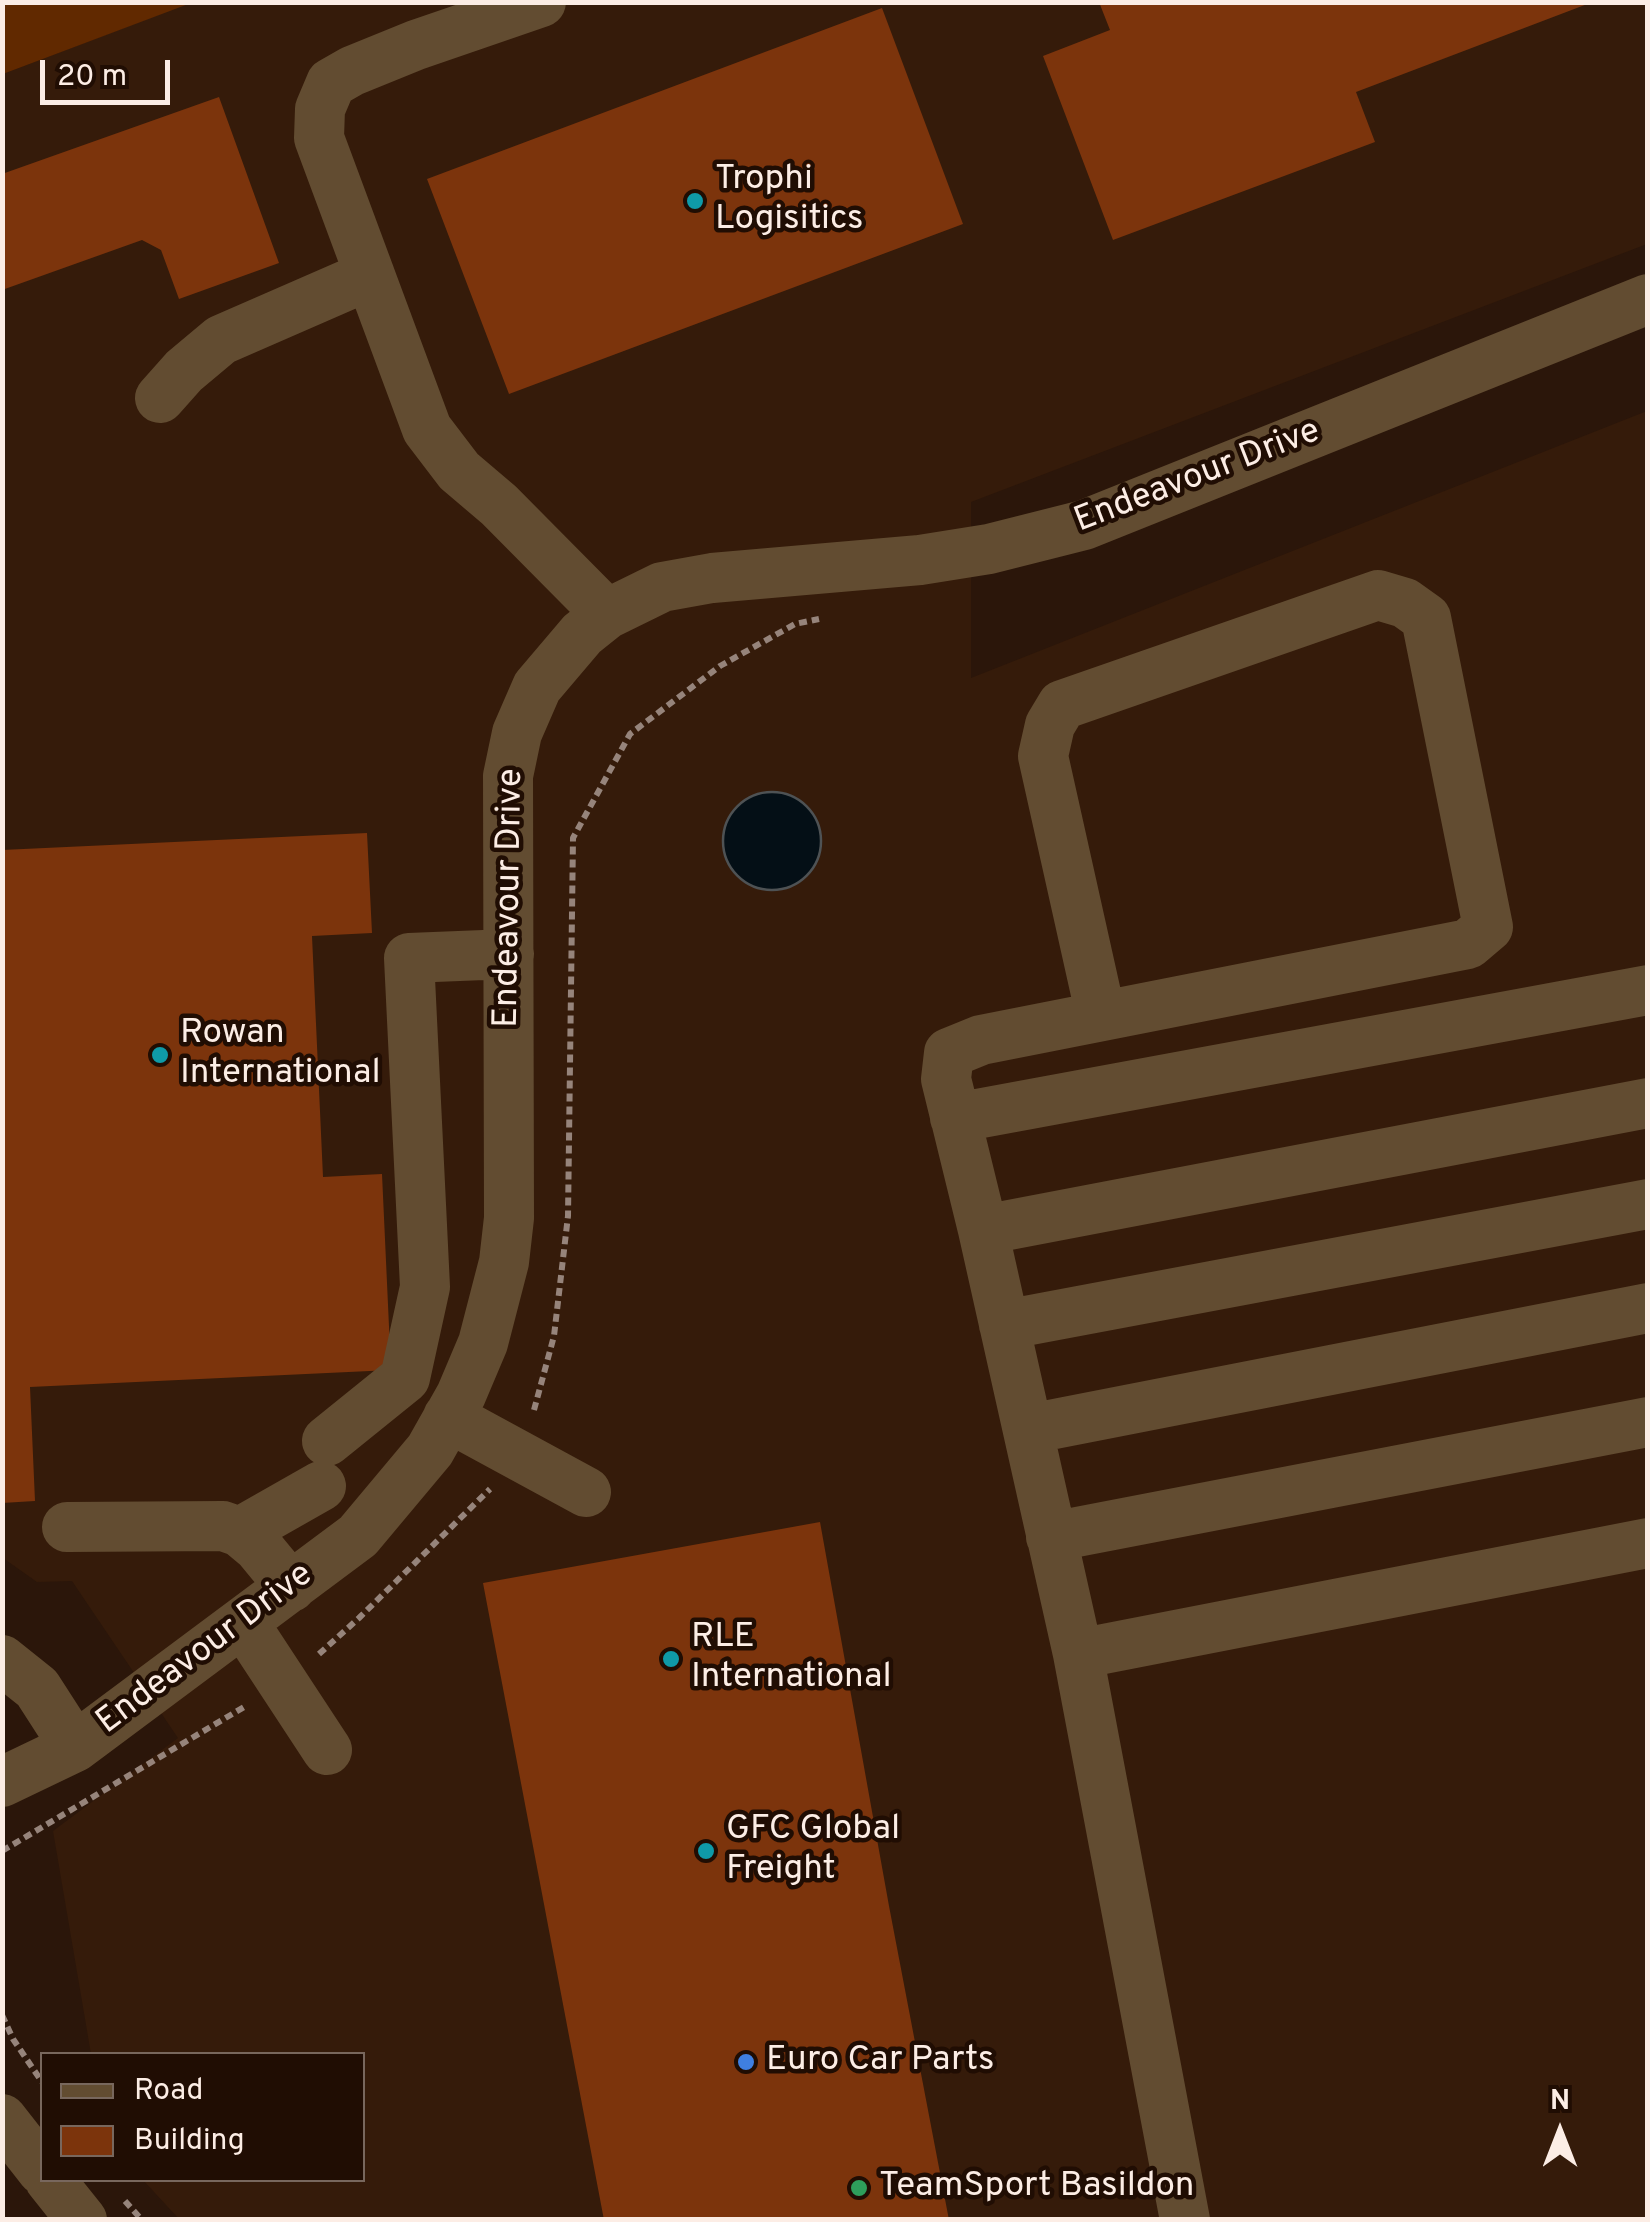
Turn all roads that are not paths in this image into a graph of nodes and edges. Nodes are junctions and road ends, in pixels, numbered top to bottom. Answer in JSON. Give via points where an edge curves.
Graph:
{"nodes":[{"id":1,"x":541,"y":2,"type":"edge"},
{"id":2,"x":370,"y":275,"type":"junction"},
{"id":3,"x":1648,"y":300,"type":"edge"},
{"id":4,"x":160,"y":398,"type":"dead end"},
{"id":5,"x":607,"y":614,"type":"junction"},
{"id":6,"x":508,"y":954,"type":"junction"},
{"id":7,"x":1391,"y":959,"type":"junction"},
{"id":8,"x":1648,"y":990,"type":"edge"},
{"id":9,"x":1101,"y":1016,"type":"junction"},
{"id":10,"x":1406,"y":1034,"type":"junction"},
{"id":11,"x":1648,"y":1103,"type":"edge"},
{"id":12,"x":954,"y":1118,"type":"junction"},
{"id":13,"x":1648,"y":1204,"type":"edge"},
{"id":14,"x":983,"y":1230,"type":"junction"},
{"id":15,"x":1648,"y":1308,"type":"edge"},
{"id":16,"x":1004,"y":1325,"type":"junction"},
{"id":17,"x":448,"y":1417,"type":"junction"},
{"id":18,"x":1648,"y":1422,"type":"edge"},
{"id":19,"x":1029,"y":1428,"type":"junction"},
{"id":20,"x":586,"y":1492,"type":"dead end"},
{"id":21,"x":67,"y":1527,"type":"dead end"},
{"id":22,"x":240,"y":1532,"type":"junction"},
{"id":23,"x":1051,"y":1537,"type":"junction"},
{"id":24,"x":1648,"y":1543,"type":"edge"},
{"id":25,"x":291,"y":1587,"type":"junction"},
{"id":26,"x":243,"y":1622,"type":"junction"},
{"id":27,"x":1078,"y":1654,"type":"junction"},
{"id":28,"x":2,"y":1660,"type":"edge"},
{"id":29,"x":74,"y":1747,"type":"junction"},
{"id":30,"x":327,"y":1750,"type":"dead end"},
{"id":31,"x":2,"y":1782,"type":"edge"},
{"id":32,"x":4,"y":2125,"type":"edge"},
{"id":33,"x":40,"y":2168,"type":"edge"},
{"id":34,"x":52,"y":2182,"type":"edge"},
{"id":35,"x":82,"y":2220,"type":"edge"},
{"id":36,"x":1185,"y":2220,"type":"edge"}],
"edges":[{"from":1,"to":2,"type":"street","via":[[332,83],[320,109],[319,138]]},
{"from":2,"to":4,"type":"street","via":[[221,340]]},
{"from":2,"to":5,"type":"street","via":[[427,429],[459,471]]},
{"from":3,"to":5,"type":"street","name":"Endeavour Drive","via":[[1084,525],[920,560],[662,586]]},
{"from":5,"to":6,"type":"street","name":"Endeavour Drive","via":[[537,687],[517,733],[508,776]]},
{"from":6,"to":17,"type":"street","name":"Endeavour Drive","via":[[504,1262],[484,1343]]},
{"from":6,"to":22,"type":"street","via":[[409,958],[425,1288],[405,1378],[324,1464]]},
{"from":7,"to":9,"type":"street"},
{"from":7,"to":9,"type":"street","via":[[1468,944],[1488,927],[1426,618],[1378,594],[1062,704],[1043,756]]},
{"from":7,"to":10,"type":"street"},
{"from":8,"to":10,"type":"street"},
{"from":9,"to":12,"type":"street","via":[[949,1053]]},
{"from":10,"to":12,"type":"street"},
{"from":11,"to":14,"type":"street"},
{"from":12,"to":14,"type":"street"},
{"from":13,"to":16,"type":"street"},
{"from":14,"to":16,"type":"street"},
{"from":15,"to":19,"type":"street"},
{"from":16,"to":19,"type":"street"},
{"from":17,"to":20,"type":"street"},
{"from":17,"to":25,"type":"street","name":"Endeavour Drive","via":[[430,1450],[358,1536]]},
{"from":18,"to":23,"type":"street"},
{"from":19,"to":23,"type":"street"},
{"from":21,"to":22,"type":"street","via":[[224,1526]]},
{"from":22,"to":25,"type":"street"},
{"from":23,"to":27,"type":"street"},
{"from":24,"to":27,"type":"street"},
{"from":25,"to":26,"type":"street","name":"Endeavour Drive"},
{"from":26,"to":29,"type":"street","name":"Endeavour Drive"},
{"from":26,"to":30,"type":"street"},
{"from":27,"to":36,"type":"street"},
{"from":28,"to":29,"type":"street","via":[[38,1688]]},
{"from":29,"to":31,"type":"street","name":"Endeavour Drive"},
{"from":32,"to":33,"type":"street"},
{"from":34,"to":35,"type":"street"}]}
